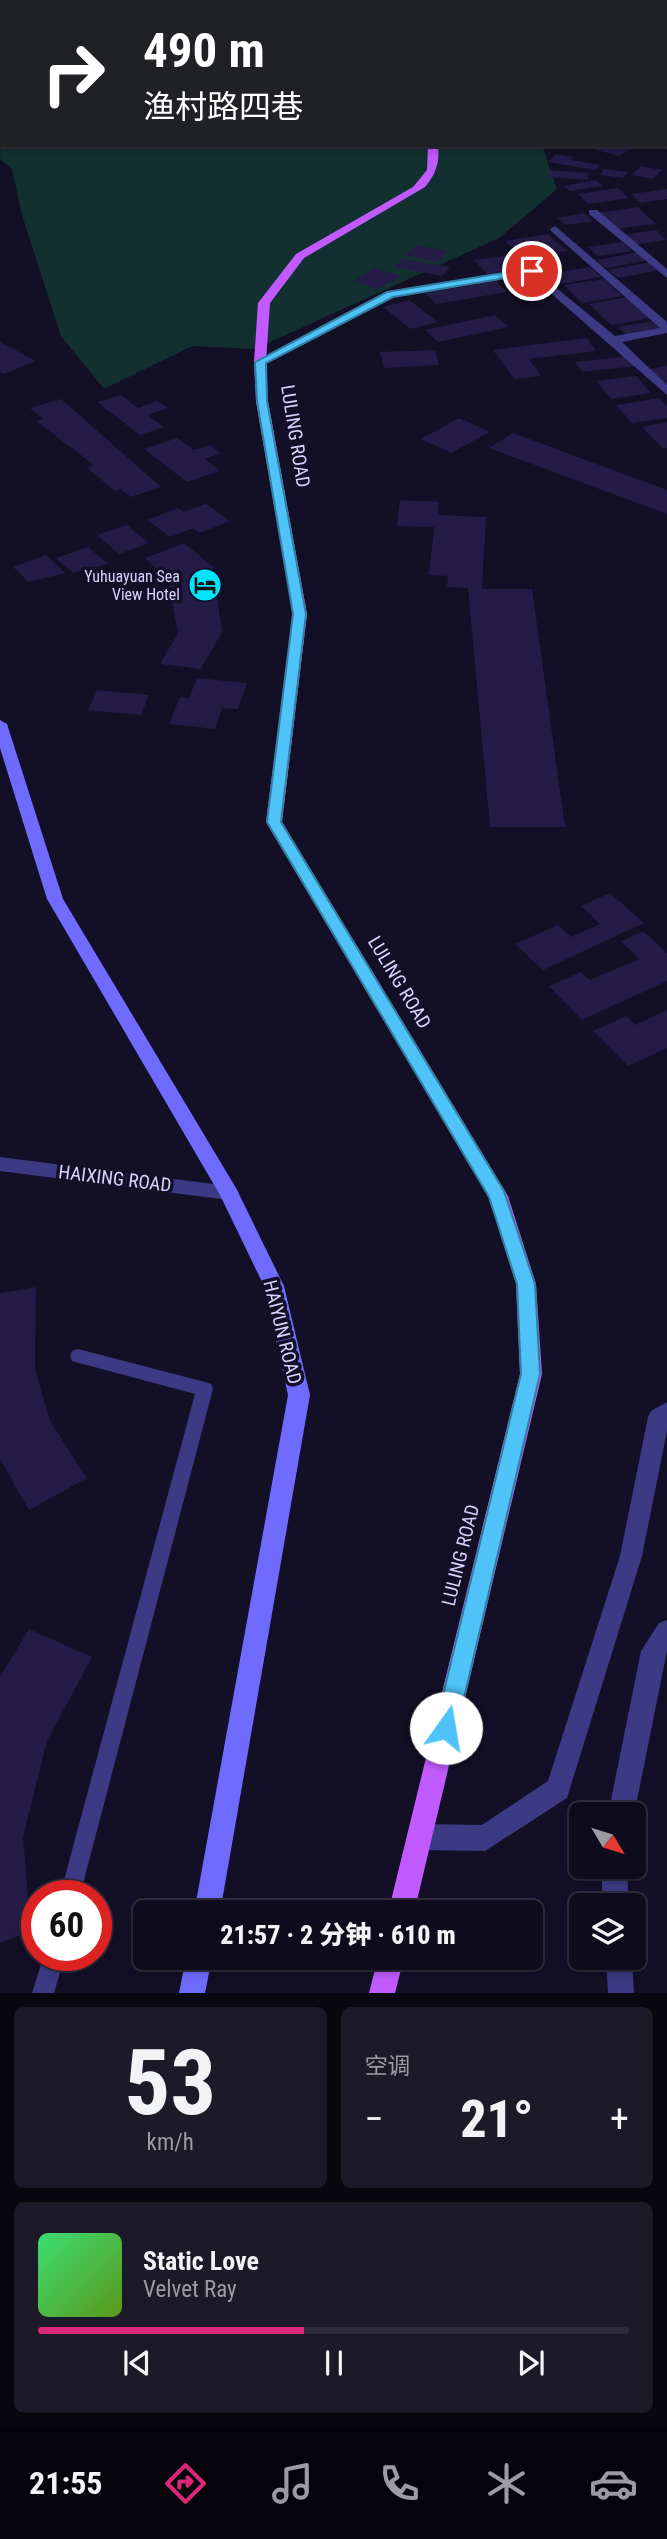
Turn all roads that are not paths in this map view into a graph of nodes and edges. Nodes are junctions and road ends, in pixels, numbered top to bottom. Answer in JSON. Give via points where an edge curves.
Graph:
{"nodes":[{"id":1,"x":433,"y":147,"type":"edge"},
{"id":2,"x":593,"y":212,"type":"dead end"},
{"id":3,"x":555,"y":229,"type":"dead end"},
{"id":4,"x":667,"y":275,"type":"edge"},
{"id":5,"x":667,"y":329,"type":"edge"},
{"id":6,"x":613,"y":341,"type":"junction"},
{"id":7,"x":260,"y":362,"type":"junction"},
{"id":8,"x":667,"y":391,"type":"edge"},
{"id":9,"x":0,"y":724,"type":"edge"},
{"id":10,"x":0,"y":1164,"type":"edge"},
{"id":11,"x":229,"y":1193,"type":"junction"},
{"id":12,"x":78,"y":1356,"type":"dead end"},
{"id":13,"x":667,"y":1411,"type":"edge"},
{"id":14,"x":667,"y":1631,"type":"edge"},
{"id":15,"x":624,"y":1802,"type":"edge"},
{"id":16,"x":419,"y":1837,"type":"junction"},
{"id":17,"x":73,"y":1880,"type":"edge"},
{"id":18,"x":209,"y":1900,"type":"edge"},
{"id":19,"x":404,"y":1900,"type":"edge"},
{"id":20,"x":197,"y":1970,"type":"edge"},
{"id":21,"x":388,"y":1970,"type":"edge"},
{"id":22,"x":620,"y":1970,"type":"edge"},
{"id":23,"x":49,"y":1971,"type":"edge"},
{"id":24,"x":43,"y":1993,"type":"edge"},
{"id":25,"x":192,"y":1993,"type":"edge"},
{"id":26,"x":382,"y":1993,"type":"edge"},
{"id":27,"x":621,"y":1993,"type":"edge"}],
"edges":[{"from":1,"to":7,"type":"main road","name":"LULING ROAD","via":[[434,166],[428,180],[300,256],[264,303]]},
{"from":2,"to":4,"type":"street"},
{"from":3,"to":5,"type":"street"},
{"from":5,"to":6,"type":"street"},
{"from":6,"to":7,"type":"street","via":[[532,271],[390,294]]},
{"from":6,"to":8,"type":"street"},
{"from":7,"to":16,"type":"main road","name":"LULING ROAD","via":[[262,401],[299,614],[274,822],[498,1196],[526,1284],[531,1374]]},
{"from":9,"to":11,"type":"street","name":"HAIYUN ROAD","via":[[55,899]]},
{"from":10,"to":11,"type":"street","name":"HAIXING ROAD"},
{"from":11,"to":18,"type":"street","name":"HAIYUN ROAD","via":[[274,1286],[299,1395]]},
{"from":12,"to":17,"type":"lane","via":[[205,1389]]},
{"from":13,"to":16,"type":"street","via":[[659,1417],[631,1556],[558,1789],[485,1838]]},
{"from":14,"to":15,"type":"street","via":[[653,1651]]},
{"from":16,"to":19,"type":"main road","name":"LULING ROAD"},
{"from":20,"to":25,"type":"street"},
{"from":21,"to":26,"type":"main road"},
{"from":22,"to":27,"type":"street"},
{"from":23,"to":24,"type":"lane"}]}
